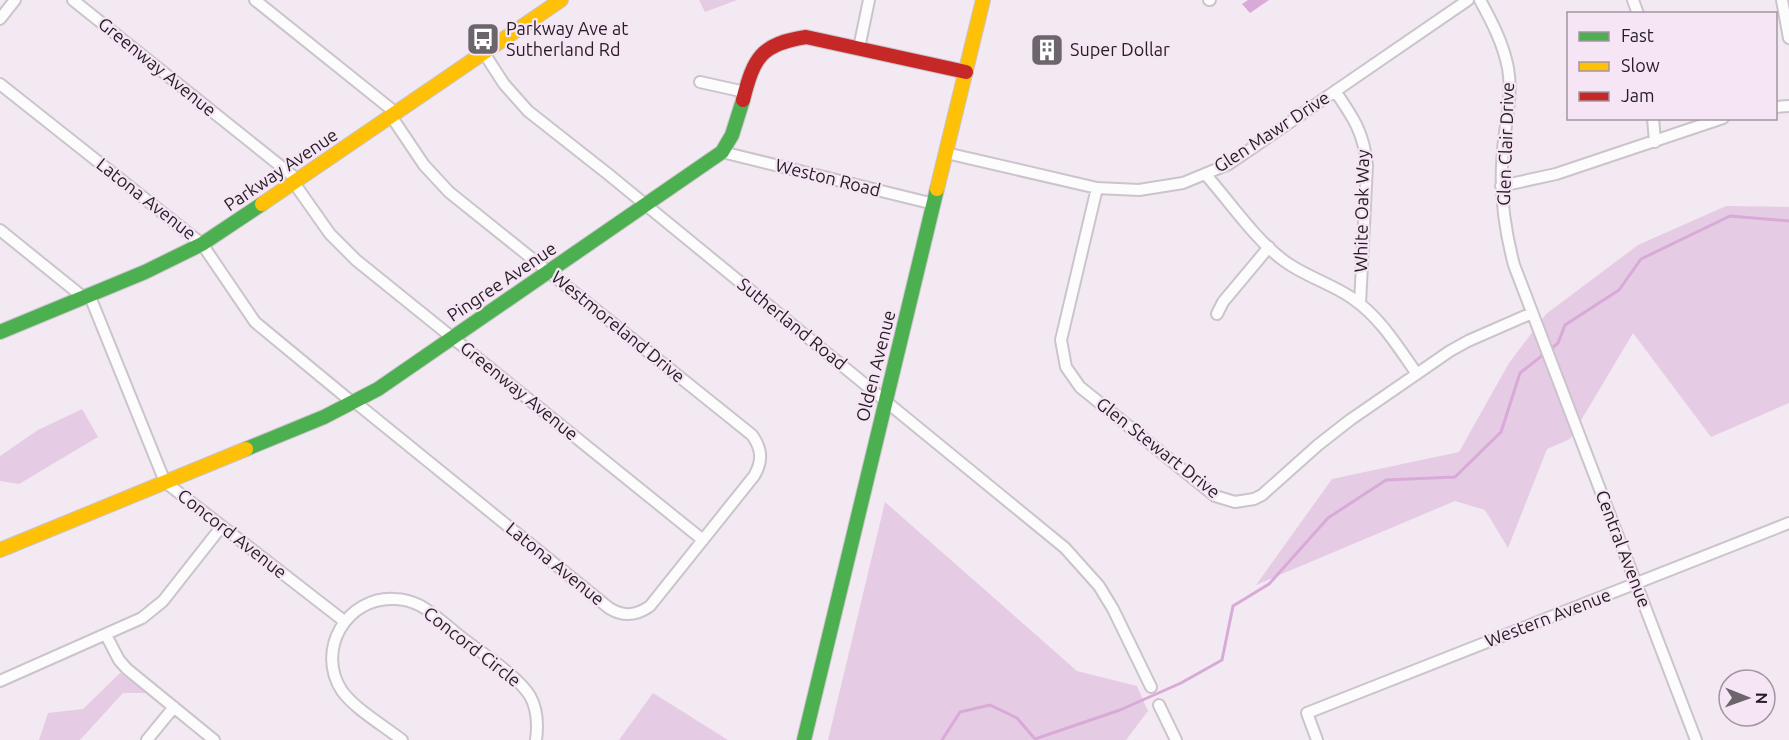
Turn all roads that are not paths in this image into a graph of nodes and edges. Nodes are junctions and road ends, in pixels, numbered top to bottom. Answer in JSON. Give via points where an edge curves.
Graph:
{"nodes":[{"id":1,"x":15,"y":0,"type":"edge"},
{"id":2,"x":73,"y":0,"type":"edge"},
{"id":3,"x":255,"y":0,"type":"edge"},
{"id":4,"x":561,"y":0,"type":"edge"},
{"id":5,"x":869,"y":0,"type":"edge"},
{"id":6,"x":983,"y":0,"type":"edge"},
{"id":7,"x":1468,"y":0,"type":"edge"},
{"id":8,"x":1480,"y":0,"type":"edge"},
{"id":9,"x":1782,"y":0,"type":"edge"},
{"id":10,"x":0,"y":19,"type":"edge"},
{"id":11,"x":1789,"y":38,"type":"edge"},
{"id":12,"x":859,"y":48,"type":"junction"},
{"id":13,"x":484,"y":53,"type":"junction"},
{"id":14,"x":966,"y":72,"type":"junction"},
{"id":15,"x":700,"y":81,"type":"dead end"},
{"id":16,"x":0,"y":84,"type":"edge"},
{"id":17,"x":1335,"y":91,"type":"junction"},
{"id":18,"x":745,"y":92,"type":"junction"},
{"id":19,"x":394,"y":115,"type":"junction"},
{"id":20,"x":1653,"y":120,"type":"edge"},
{"id":21,"x":1717,"y":120,"type":"edge"},
{"id":22,"x":1655,"y":142,"type":"junction"},
{"id":23,"x":722,"y":152,"type":"junction"},
{"id":24,"x":946,"y":153,"type":"junction"},
{"id":25,"x":1206,"y":175,"type":"junction"},
{"id":26,"x":296,"y":181,"type":"junction"},
{"id":27,"x":1501,"y":186,"type":"junction"},
{"id":28,"x":1097,"y":188,"type":"junction"},
{"id":29,"x":933,"y":204,"type":"junction"},
{"id":30,"x":646,"y":205,"type":"junction"},
{"id":31,"x":0,"y":230,"type":"edge"},
{"id":32,"x":202,"y":244,"type":"junction"},
{"id":33,"x":1269,"y":247,"type":"junction"},
{"id":34,"x":549,"y":272,"type":"junction"},
{"id":35,"x":86,"y":296,"type":"junction"},
{"id":36,"x":1360,"y":304,"type":"junction"},
{"id":37,"x":1532,"y":313,"type":"junction"},
{"id":38,"x":1217,"y":314,"type":"dead end"},
{"id":39,"x":0,"y":332,"type":"edge"},
{"id":40,"x":452,"y":338,"type":"junction"},
{"id":41,"x":1547,"y":354,"type":"joint"},
{"id":42,"x":1417,"y":374,"type":"junction"},
{"id":43,"x":886,"y":401,"type":"junction"},
{"id":44,"x":354,"y":403,"type":"junction"},
{"id":45,"x":760,"y":465,"type":"joint"},
{"id":46,"x":165,"y":482,"type":"junction"},
{"id":47,"x":1789,"y":524,"type":"edge"},
{"id":48,"x":222,"y":526,"type":"junction"},
{"id":49,"x":703,"y":540,"type":"junction"},
{"id":50,"x":0,"y":550,"type":"edge"},
{"id":51,"x":1636,"y":584,"type":"junction"},
{"id":52,"x":345,"y":621,"type":"junction"},
{"id":53,"x":106,"y":635,"type":"junction"},
{"id":54,"x":0,"y":681,"type":"edge"},
{"id":55,"x":1150,"y":687,"type":"dead end"},
{"id":56,"x":1159,"y":705,"type":"dead end"},
{"id":57,"x":174,"y":708,"type":"junction"},
{"id":58,"x":147,"y":740,"type":"edge"},
{"id":59,"x":214,"y":740,"type":"edge"},
{"id":60,"x":402,"y":740,"type":"edge"},
{"id":61,"x":536,"y":740,"type":"edge"},
{"id":62,"x":804,"y":740,"type":"edge"},
{"id":63,"x":1176,"y":740,"type":"edge"},
{"id":64,"x":1317,"y":740,"type":"edge"},
{"id":65,"x":1696,"y":740,"type":"edge"}],
"edges":[{"from":1,"to":10,"type":"street"},
{"from":2,"to":26,"type":"street","name":"Greenway Avenue"},
{"from":3,"to":19,"type":"street","name":"Westmoreland Drive"},
{"from":4,"to":13,"type":"main road","name":"Parkway Avenue"},
{"from":5,"to":12,"type":"street"},
{"from":6,"to":14,"type":"main road","name":"Olden Avenue"},
{"from":7,"to":17,"type":"street","name":"Glen Mawr Drive"},
{"from":8,"to":27,"type":"street","name":"Glen Clair Drive","via":[[1498,34],[1508,70],[1509,107]]},
{"from":9,"to":11,"type":"street"},
{"from":12,"to":14,"type":"main road","name":"Pingree Avenue"},
{"from":12,"to":18,"type":"main road","name":"Pingree Avenue","via":[[806,37],[782,41],[756,61]]},
{"from":13,"to":19,"type":"main road","name":"Parkway Avenue"},
{"from":13,"to":30,"type":"street","name":"Sutherland Road","via":[[528,111]]},
{"from":14,"to":24,"type":"main road","name":"Olden Avenue"},
{"from":15,"to":18,"type":"street"},
{"from":16,"to":32,"type":"street","name":"Latona Avenue"},
{"from":17,"to":25,"type":"street","name":"Glen Mawr Drive"},
{"from":17,"to":36,"type":"street","name":"White Oak Way","via":[[1356,122],[1367,165]]},
{"from":18,"to":23,"type":"main road","name":"Pingree Avenue","via":[[735,130]]},
{"from":19,"to":26,"type":"main road","name":"Parkway Avenue"},
{"from":19,"to":34,"type":"street","name":"Westmoreland Drive","via":[[438,181]]},
{"from":20,"to":22,"type":"street"},
{"from":21,"to":22,"type":"street"},
{"from":22,"to":27,"type":"street","via":[[1556,174]]},
{"from":23,"to":29,"type":"street","name":"Weston Road"},
{"from":23,"to":30,"type":"main road","name":"Pingree Avenue"},
{"from":24,"to":28,"type":"street","name":"Glen Mawr Drive"},
{"from":24,"to":29,"type":"main road","name":"Olden Avenue"},
{"from":25,"to":28,"type":"street","name":"Glen Mawr Drive","via":[[1160,188]]},
{"from":25,"to":33,"type":"street"},
{"from":26,"to":32,"type":"main road","name":"Parkway Avenue"},
{"from":26,"to":40,"type":"street","name":"Greenway Avenue","via":[[344,250]]},
{"from":27,"to":37,"type":"street","name":"Glen Clair Drive","via":[[1507,236]]},
{"from":28,"to":42,"type":"street","name":"Glen Stewart Drive","via":[[1062,328],[1066,367],[1080,387],[1215,496],[1235,502],[1262,495],[1350,420]]},
{"from":29,"to":43,"type":"main road","name":"Olden Avenue"},
{"from":30,"to":34,"type":"main road","name":"Pingree Avenue"},
{"from":30,"to":43,"type":"street","name":"Sutherland Road"},
{"from":31,"to":35,"type":"street","name":"Concord Avenue"},
{"from":32,"to":35,"type":"main road","name":"Parkway Avenue"},
{"from":32,"to":44,"type":"street","name":"Latona Avenue","via":[[255,322]]},
{"from":33,"to":36,"type":"street","via":[[1298,270]]},
{"from":33,"to":38,"type":"street","via":[[1222,302]]},
{"from":34,"to":40,"type":"main road","name":"Pingree Avenue"},
{"from":34,"to":45,"type":"street","name":"Westmoreland Drive","via":[[752,435],[760,450]]},
{"from":35,"to":39,"type":"main road","name":"Parkway Avenue"},
{"from":35,"to":46,"type":"street","name":"Concord Avenue"},
{"from":36,"to":42,"type":"street","via":[[1387,331]]},
{"from":37,"to":41,"type":"street","name":"Glen Clair Drive"},
{"from":37,"to":42,"type":"street","name":"Glen Stewart Drive","via":[[1468,341]]},
{"from":40,"to":44,"type":"main road","name":"Pingree Avenue"},
{"from":40,"to":49,"type":"street","name":"Greenway Avenue"},
{"from":41,"to":51,"type":"street","name":"Central Avenue"},
{"from":43,"to":55,"type":"street","name":"Sutherland Road","via":[[1065,548],[1099,586]]},
{"from":43,"to":62,"type":"main road","name":"Olden Avenue"},
{"from":44,"to":46,"type":"main road","name":"Pingree Avenue"},
{"from":44,"to":49,"type":"street","name":"Latona Avenue","via":[[616,612],[634,614],[650,606]]},
{"from":45,"to":49,"type":"street","name":"Latona Avenue"},
{"from":46,"to":48,"type":"street","name":"Concord Avenue"},
{"from":46,"to":50,"type":"main road","name":"Pingree Avenue"},
{"from":47,"to":51,"type":"street","name":"Western Avenue"},
{"from":48,"to":52,"type":"street","name":"Concord Avenue"},
{"from":48,"to":53,"type":"street","via":[[163,601],[142,618]]},
{"from":51,"to":64,"type":"street","name":"Western Avenue","via":[[1307,713]]},
{"from":51,"to":65,"type":"street","name":"Central Avenue"},
{"from":52,"to":60,"type":"street","via":[[333,645],[336,680],[350,699]]},
{"from":52,"to":61,"type":"street","name":"Concord Circle","via":[[362,606],[385,599],[397,598],[420,606],[520,684],[534,705]]},
{"from":53,"to":54,"type":"street"},
{"from":53,"to":57,"type":"street","via":[[118,660]]},
{"from":56,"to":63,"type":"street"},
{"from":57,"to":58,"type":"street"},
{"from":57,"to":59,"type":"street"}]}
